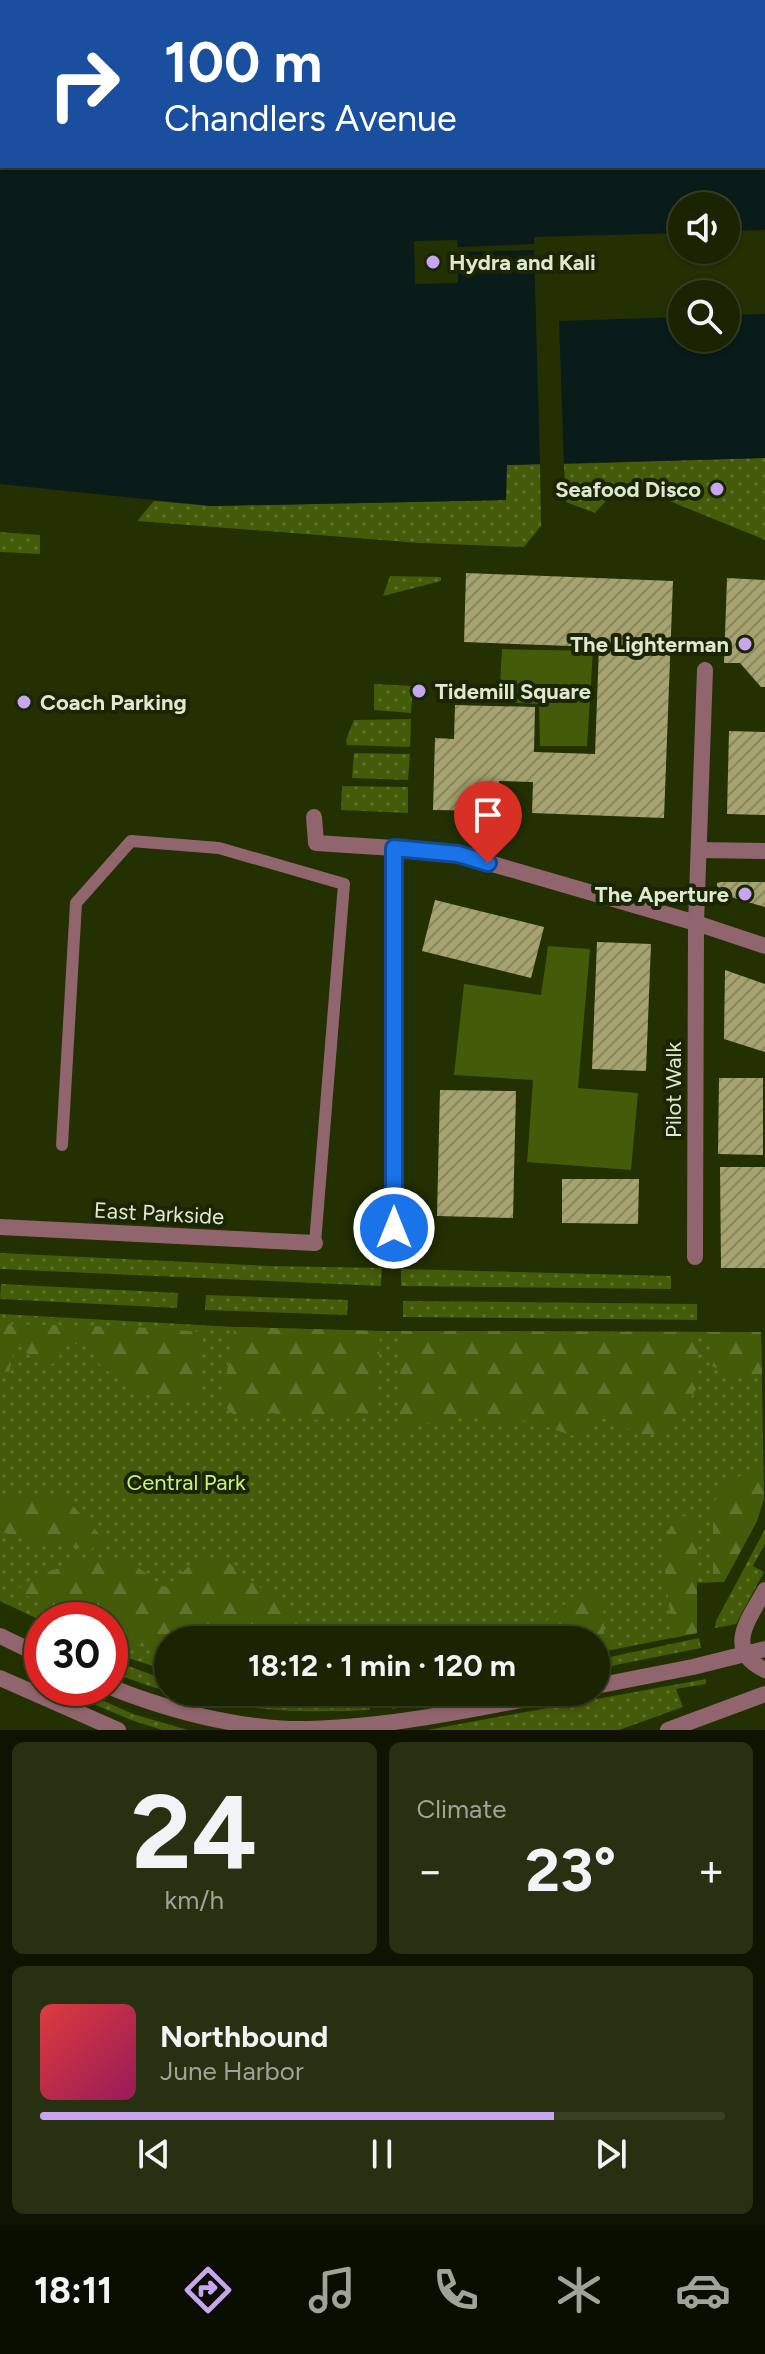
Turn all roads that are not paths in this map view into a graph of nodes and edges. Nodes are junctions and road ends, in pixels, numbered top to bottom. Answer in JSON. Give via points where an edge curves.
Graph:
{"nodes":[{"id":1,"x":705,"y":670,"type":"dead end"},
{"id":2,"x":314,"y":817,"type":"dead end"},
{"id":3,"x":394,"y":848,"type":"junction"},
{"id":4,"x":699,"y":850,"type":"junction"},
{"id":5,"x":765,"y":851,"type":"edge"},
{"id":6,"x":696,"y":923,"type":"junction"},
{"id":7,"x":765,"y":946,"type":"edge"},
{"id":8,"x":62,"y":1145,"type":"dead end"},
{"id":9,"x":0,"y":1227,"type":"edge"},
{"id":10,"x":394,"y":1228,"type":"dead end"},
{"id":11,"x":315,"y":1243,"type":"joint"},
{"id":12,"x":695,"y":1257,"type":"dead end"},
{"id":13,"x":765,"y":1590,"type":"edge"},
{"id":14,"x":0,"y":1636,"type":"edge"},
{"id":15,"x":24,"y":1647,"type":"edge"},
{"id":16,"x":765,"y":1649,"type":"edge"},
{"id":17,"x":744,"y":1654,"type":"junction"},
{"id":18,"x":765,"y":1670,"type":"edge"},
{"id":19,"x":0,"y":1678,"type":"edge"},
{"id":20,"x":610,"y":1683,"type":"edge"},
{"id":21,"x":128,"y":1694,"type":"edge"},
{"id":22,"x":765,"y":1694,"type":"edge"},
{"id":23,"x":488,"y":1706,"type":"edge"},
{"id":24,"x":118,"y":1730,"type":"edge"},
{"id":25,"x":291,"y":1730,"type":"edge"},
{"id":26,"x":668,"y":1730,"type":"edge"}],
"edges":[{"from":1,"to":4,"type":"street"},
{"from":2,"to":3,"type":"street","via":[[316,843]]},
{"from":3,"to":6,"type":"street","via":[[458,854]]},
{"from":3,"to":10,"type":"street"},
{"from":4,"to":5,"type":"street"},
{"from":4,"to":6,"type":"street","name":"Pilot Walk"},
{"from":6,"to":7,"type":"street"},
{"from":6,"to":12,"type":"street","name":"Pilot Walk"},
{"from":8,"to":11,"type":"lane","via":[[76,903],[131,841],[219,848],[344,884]]},
{"from":9,"to":11,"type":"street","name":"East Parkside"},
{"from":13,"to":17,"type":"street","via":[[740,1639]]},
{"from":14,"to":15,"type":"street"},
{"from":16,"to":17,"type":"street"},
{"from":17,"to":18,"type":"street"},
{"from":17,"to":20,"type":"street"},
{"from":19,"to":24,"type":"street"},
{"from":21,"to":25,"type":"street","via":[[211,1719]]},
{"from":22,"to":26,"type":"street"},
{"from":23,"to":25,"type":"street","via":[[380,1726]]}]}
